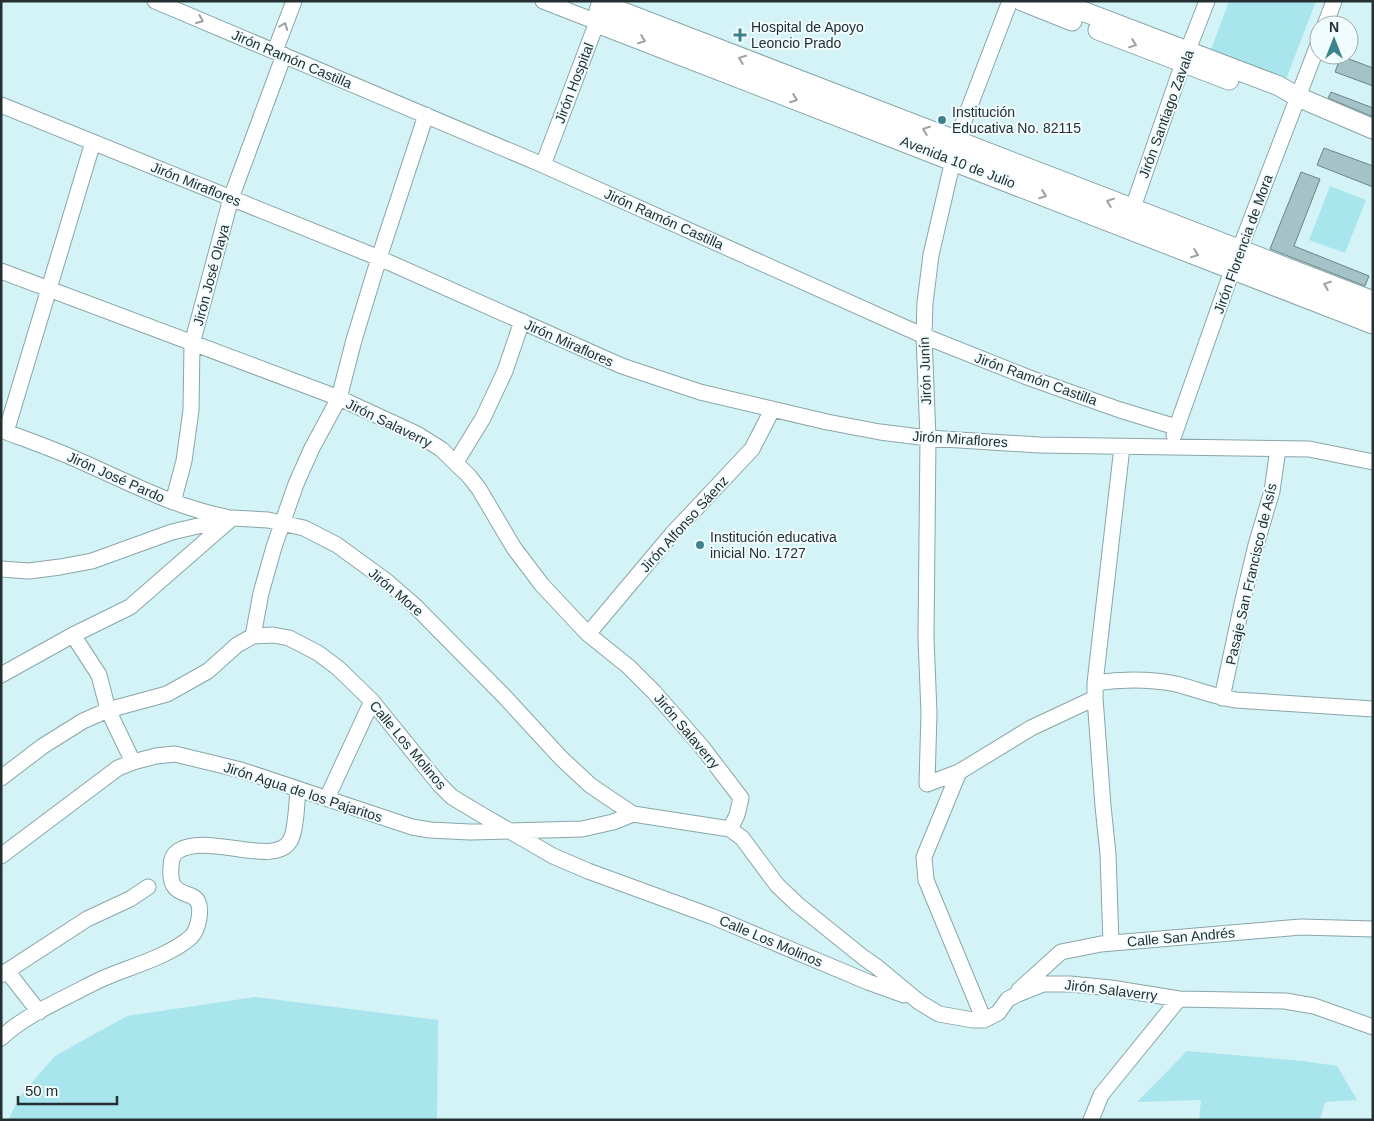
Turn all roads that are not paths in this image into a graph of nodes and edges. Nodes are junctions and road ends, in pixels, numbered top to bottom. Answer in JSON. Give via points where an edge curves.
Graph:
{"nodes":[{"id":1,"x":155,"y":1,"type":"edge"},
{"id":2,"x":294,"y":1,"type":"edge"},
{"id":3,"x":543,"y":1,"type":"edge"},
{"id":4,"x":1010,"y":1,"type":"edge"},
{"id":5,"x":1022,"y":1,"type":"edge"},
{"id":6,"x":1056,"y":1,"type":"edge"},
{"id":7,"x":1207,"y":1,"type":"edge"},
{"id":8,"x":1334,"y":1,"type":"edge"},
{"id":9,"x":598,"y":8,"type":"edge"},
{"id":10,"x":1329,"y":15,"type":"edge"},
{"id":11,"x":279,"y":53,"type":"junction"},
{"id":12,"x":1186,"y":57,"type":"junction"},
{"id":13,"x":1310,"y":65,"type":"edge"},
{"id":14,"x":1298,"y":98,"type":"junction"},
{"id":15,"x":1,"y":104,"type":"edge"},
{"id":16,"x":426,"y":115,"type":"junction"},
{"id":17,"x":1373,"y":129,"type":"edge"},
{"id":18,"x":93,"y":142,"type":"junction"},
{"id":19,"x":954,"y":151,"type":"junction"},
{"id":20,"x":543,"y":165,"type":"junction"},
{"id":21,"x":232,"y":198,"type":"junction"},
{"id":22,"x":1129,"y":219,"type":"junction"},
{"id":23,"x":379,"y":258,"type":"junction"},
{"id":24,"x":1236,"y":260,"type":"junction"},
{"id":25,"x":1,"y":271,"type":"edge"},
{"id":26,"x":49,"y":290,"type":"junction"},
{"id":27,"x":1373,"y":302,"type":"edge"},
{"id":28,"x":522,"y":321,"type":"junction"},
{"id":29,"x":1373,"y":323,"type":"edge"},
{"id":30,"x":924,"y":336,"type":"junction"},
{"id":31,"x":192,"y":344,"type":"junction"},
{"id":32,"x":339,"y":398,"type":"junction"},
{"id":33,"x":772,"y":410,"type":"junction"},
{"id":34,"x":1176,"y":427,"type":"junction"},
{"id":35,"x":4,"y":431,"type":"edge"},
{"id":36,"x":928,"y":438,"type":"junction"},
{"id":37,"x":1170,"y":446,"type":"junction"},
{"id":38,"x":1122,"y":447,"type":"junction"},
{"id":39,"x":1278,"y":449,"type":"junction"},
{"id":40,"x":456,"y":462,"type":"junction"},
{"id":41,"x":1373,"y":462,"type":"edge"},
{"id":42,"x":173,"y":502,"type":"junction"},
{"id":43,"x":232,"y":518,"type":"junction"},
{"id":44,"x":284,"y":523,"type":"junction"},
{"id":45,"x":1,"y":569,"type":"edge"},
{"id":46,"x":588,"y":634,"type":"junction"},
{"id":47,"x":73,"y":635,"type":"junction"},
{"id":48,"x":253,"y":636,"type":"junction"},
{"id":49,"x":1,"y":675,"type":"edge"},
{"id":50,"x":1096,"y":683,"type":"junction"},
{"id":51,"x":1095,"y":698,"type":"junction"},
{"id":52,"x":1222,"y":698,"type":"junction"},
{"id":53,"x":372,"y":701,"type":"junction"},
{"id":54,"x":108,"y":710,"type":"junction"},
{"id":55,"x":1373,"y":710,"type":"edge"},
{"id":56,"x":133,"y":762,"type":"junction"},
{"id":57,"x":959,"y":772,"type":"junction"},
{"id":58,"x":1,"y":778,"type":"edge"},
{"id":59,"x":298,"y":789,"type":"junction"},
{"id":60,"x":327,"y":798,"type":"junction"},
{"id":61,"x":633,"y":814,"type":"junction"},
{"id":62,"x":730,"y":829,"type":"junction"},
{"id":63,"x":508,"y":830,"type":"junction"},
{"id":64,"x":1,"y":856,"type":"edge"},
{"id":65,"x":148,"y":887,"type":"dead end"},
{"id":66,"x":1373,"y":929,"type":"edge"},
{"id":67,"x":1111,"y":943,"type":"junction"},
{"id":68,"x":4,"y":973,"type":"edge"},
{"id":69,"x":1008,"y":999,"type":"junction"},
{"id":70,"x":1179,"y":999,"type":"junction"},
{"id":71,"x":919,"y":1002,"type":"junction"},
{"id":72,"x":39,"y":1012,"type":"junction"},
{"id":73,"x":984,"y":1020,"type":"junction"},
{"id":74,"x":1373,"y":1027,"type":"edge"},
{"id":75,"x":1,"y":1038,"type":"edge"},
{"id":76,"x":1091,"y":1120,"type":"edge"}],
"edges":[{"from":1,"to":11,"type":"street","name":"Jirón Ramón Castilla","one_way":true},
{"from":11,"to":2,"type":"street","name":"Jirón José Olaya","one_way":true},
{"from":3,"to":9,"type":"street","name":"Avenida 10 de Julio"},
{"from":4,"to":19,"type":"street","name":"Jirón Junín"},
{"from":5,"to":12,"type":"main road","one_way":true},
{"from":6,"to":12,"type":"main road"},
{"from":7,"to":12,"type":"street","name":"Jirón Santiago Zavala"},
{"from":8,"to":10,"type":"street"},
{"from":9,"to":19,"type":"highway","name":"Avenida 10 de Julio"},
{"from":9,"to":20,"type":"street","name":"Jirón Hospital"},
{"from":11,"to":16,"type":"street","name":"Jirón Ramón Castilla"},
{"from":11,"to":21,"type":"street","name":"Jirón José Olaya"},
{"from":12,"to":14,"type":"main road","via":[[1275,97]]},
{"from":12,"to":22,"type":"street","name":"Jirón Santiago Zavala"},
{"from":13,"to":14,"type":"street","name":"Jirón Florencia de Mora"},
{"from":14,"to":17,"type":"main road"},
{"from":14,"to":24,"type":"street","name":"Jirón Florencia de Mora"},
{"from":15,"to":18,"type":"street","name":"Jirón Miraflores"},
{"from":16,"to":20,"type":"street","name":"Jirón Ramón Castilla"},
{"from":16,"to":23,"type":"street"},
{"from":18,"to":21,"type":"street","name":"Jirón Miraflores"},
{"from":18,"to":26,"type":"street"},
{"from":19,"to":22,"type":"highway","name":"Avenida 10 de Julio"},
{"from":19,"to":30,"type":"street","name":"Jirón Junín","via":[[931,255]]},
{"from":20,"to":30,"type":"street","name":"Jirón Ramón Castilla"},
{"from":21,"to":23,"type":"street","name":"Jirón Miraflores"},
{"from":21,"to":31,"type":"street","name":"Jirón José Olaya"},
{"from":22,"to":24,"type":"highway","name":"Avenida 10 de Julio"},
{"from":23,"to":28,"type":"street","name":"Jirón Miraflores"},
{"from":23,"to":32,"type":"street"},
{"from":27,"to":24,"type":"highway","name":"Avenida 10 de Julio","one_way":true},
{"from":24,"to":29,"type":"highway","name":"Avenida 10 de Julio"},
{"from":24,"to":34,"type":"street","name":"Jirón Florencia de Mora"},
{"from":25,"to":26,"type":"street","name":"Jirón Salaverry"},
{"from":26,"to":31,"type":"street","name":"Jirón Salaverry"},
{"from":26,"to":35,"type":"street"},
{"from":28,"to":33,"type":"street","name":"Jirón Miraflores","via":[[622,366],[700,392]]},
{"from":28,"to":40,"type":"street","via":[[505,371],[483,418]]},
{"from":30,"to":34,"type":"street","name":"Jirón Ramón Castilla","via":[[1028,377]]},
{"from":30,"to":36,"type":"street","name":"Jirón Junín"},
{"from":31,"to":32,"type":"street","name":"Jirón Salaverry"},
{"from":31,"to":42,"type":"street","name":"Jirón José Olaya","via":[[192,410]]},
{"from":32,"to":40,"type":"street","name":"Jirón Salaverry","via":[[417,434]]},
{"from":32,"to":44,"type":"street","via":[[296,484]]},
{"from":33,"to":36,"type":"street","name":"Jirón Miraflores","via":[[872,431]]},
{"from":33,"to":46,"type":"street","name":"Jirón Alfonso Sáenz","via":[[752,448],[672,534]]},
{"from":34,"to":37,"type":"street","name":"Jirón Florencia de Mora"},
{"from":35,"to":42,"type":"street","name":"Jirón José Pardo"},
{"from":36,"to":38,"type":"street","name":"Jirón Miraflores"},
{"from":36,"to":57,"type":"street","name":"Jirón Junín","via":[[927,784]]},
{"from":37,"to":38,"type":"street","name":"Jirón Miraflores"},
{"from":37,"to":39,"type":"street"},
{"from":38,"to":50,"type":"street"},
{"from":39,"to":41,"type":"street","via":[[1309,449]]},
{"from":39,"to":52,"type":"street","name":"Pasaje San Francisco de Asís","via":[[1272,492],[1248,579]]},
{"from":40,"to":46,"type":"street","name":"Jirón Salaverry","via":[[479,489],[514,548],[542,585]]},
{"from":42,"to":43,"type":"street","name":"Jirón José Pardo","via":[[198,512]]},
{"from":43,"to":44,"type":"street","name":"Jirón More"},
{"from":43,"to":45,"type":"street","name":"Jirón More","via":[[172,532],[92,560],[60,567]]},
{"from":43,"to":47,"type":"street","via":[[130,607]]},
{"from":44,"to":48,"type":"street","via":[[261,593]]},
{"from":44,"to":61,"type":"street","name":"Jirón More","via":[[304,528],[337,545],[385,580],[504,696],[561,758],[590,785]]},
{"from":46,"to":62,"type":"street","name":"Jirón Salaverry","via":[[654,692],[742,798]]},
{"from":47,"to":49,"type":"street"},
{"from":47,"to":54,"type":"street","via":[[99,675]]},
{"from":48,"to":53,"type":"street","name":"Calle Los Molinos","via":[[289,638],[318,653]]},
{"from":48,"to":54,"type":"street","via":[[237,645],[208,671],[167,694]]},
{"from":50,"to":51,"type":"street"},
{"from":50,"to":52,"type":"street","via":[[1146,680],[1176,684]]},
{"from":51,"to":57,"type":"street","via":[[1031,728]]},
{"from":51,"to":67,"type":"street","via":[[1108,854]]},
{"from":52,"to":55,"type":"street"},
{"from":53,"to":60,"type":"street"},
{"from":53,"to":63,"type":"street","name":"Calle Los Molinos","via":[[452,797]]},
{"from":54,"to":56,"type":"street"},
{"from":54,"to":58,"type":"street","via":[[63,733]]},
{"from":56,"to":59,"type":"street","name":"Jirón Agua de los Pajaritos","via":[[174,754],[241,770]]},
{"from":56,"to":64,"type":"street","name":"Jirón Agua de los Pajaritos","via":[[106,776]]},
{"from":57,"to":73,"type":"street","via":[[924,857],[926,880]]},
{"from":59,"to":60,"type":"street","name":"Jirón Agua de los Pajaritos"},
{"from":59,"to":72,"type":"street","via":[[292,836],[285,847],[267,853],[198,846],[178,851],[172,857],[171,880],[181,893],[199,902],[198,928],[192,936],[173,949],[106,977]]},
{"from":60,"to":63,"type":"street","name":"Jirón Agua de los Pajaritos","via":[[412,827],[470,832]]},
{"from":61,"to":62,"type":"street","name":"Jirón More"},
{"from":61,"to":63,"type":"street","name":"Jirón Agua de los Pajaritos","via":[[582,829]]},
{"from":62,"to":71,"type":"street","via":[[742,838],[777,885],[797,904]]},
{"from":63,"to":71,"type":"street","name":"Calle Los Molinos","via":[[553,856],[588,871],[711,916]]},
{"from":65,"to":68,"type":"street","via":[[87,919]]},
{"from":66,"to":67,"type":"street","name":"Calle San Andrés","via":[[1301,927]]},
{"from":67,"to":69,"type":"street","name":"Calle San Andrés","via":[[1061,952]]},
{"from":68,"to":72,"type":"street"},
{"from":69,"to":70,"type":"street","name":"Jirón Salaverry","via":[[1043,984],[1111,988]]},
{"from":69,"to":73,"type":"street","name":"Jirón Salaverry","via":[[998,1013]]},
{"from":70,"to":74,"type":"street","name":"Jirón Salaverry","via":[[1285,1001],[1314,1006]]},
{"from":70,"to":76,"type":"street","via":[[1101,1095]]},
{"from":71,"to":73,"type":"street","via":[[939,1014]]},
{"from":72,"to":75,"type":"street"}]}
